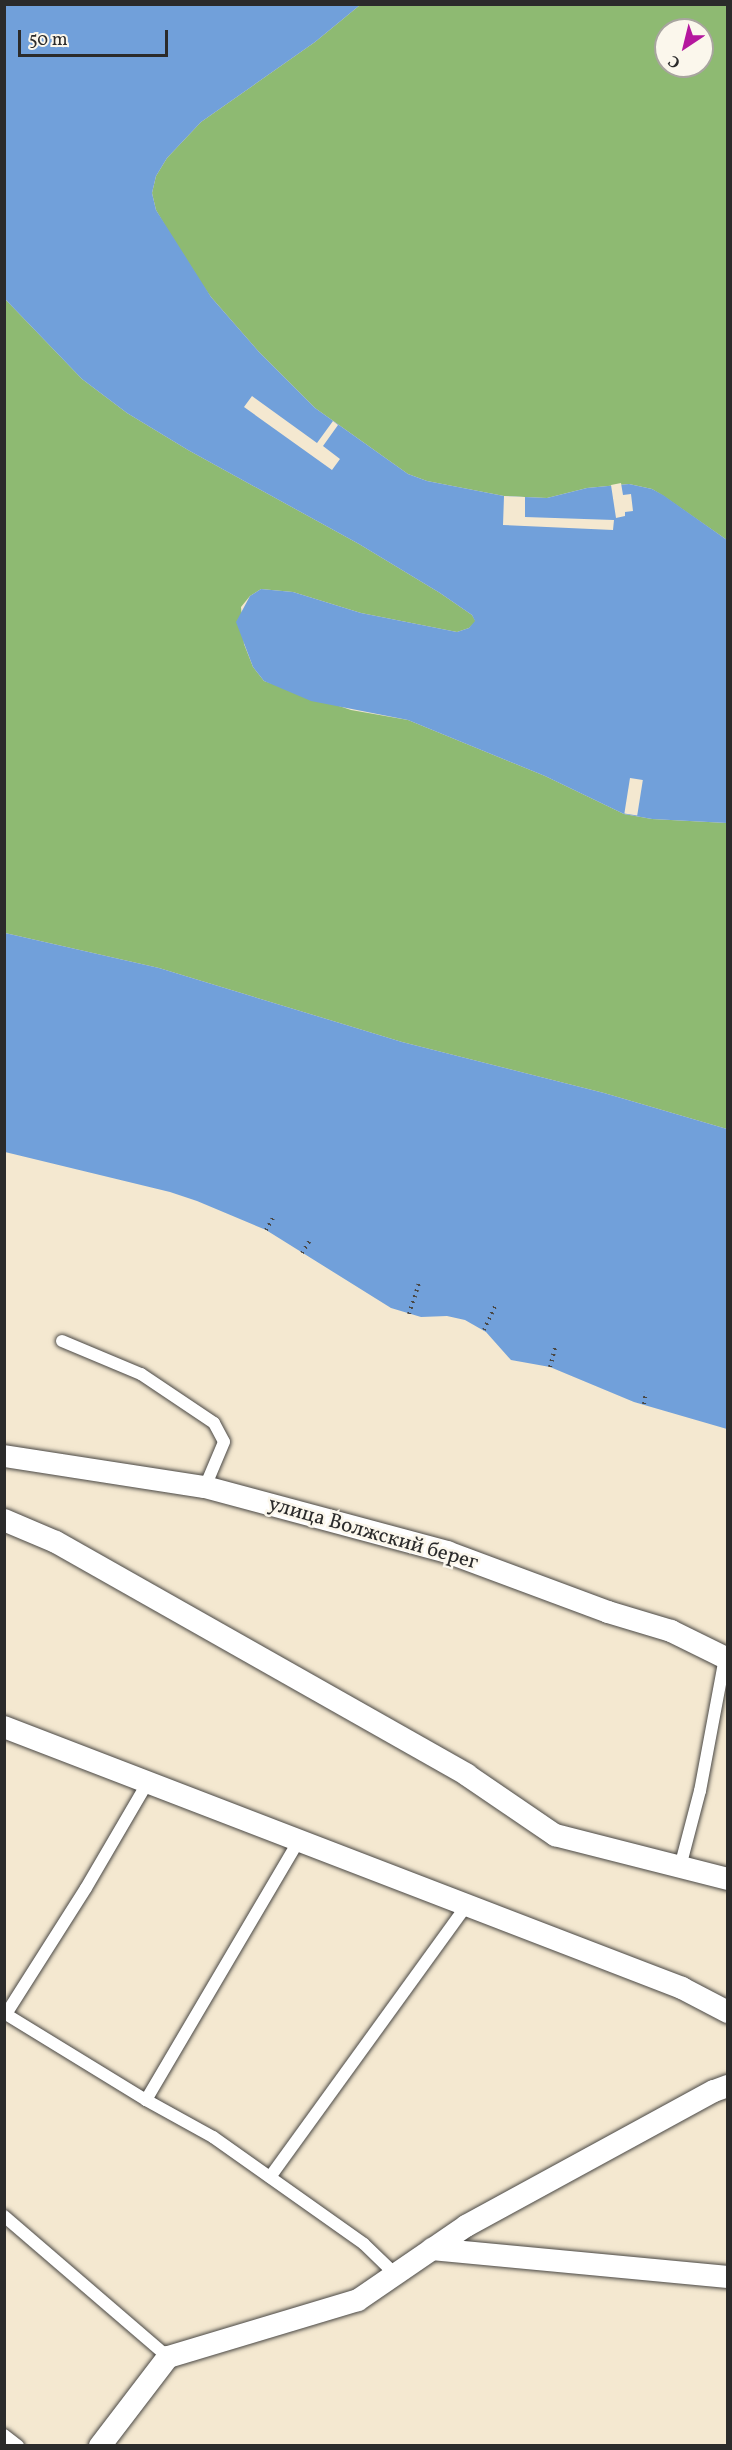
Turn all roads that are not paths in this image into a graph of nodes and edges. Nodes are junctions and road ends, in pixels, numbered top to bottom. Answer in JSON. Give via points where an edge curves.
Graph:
{"nodes":[{"id":1,"x":62,"y":1341,"type":"dead end"},
{"id":2,"x":4,"y":1456,"type":"edge"},
{"id":3,"x":205,"y":1487,"type":"junction"},
{"id":4,"x":4,"y":1520,"type":"edge"},
{"id":5,"x":726,"y":1659,"type":"edge"},
{"id":6,"x":4,"y":1728,"type":"edge"},
{"id":7,"x":148,"y":1782,"type":"junction"},
{"id":8,"x":299,"y":1840,"type":"junction"},
{"id":9,"x":680,"y":1867,"type":"junction"},
{"id":10,"x":728,"y":1879,"type":"edge"},
{"id":11,"x":467,"y":1905,"type":"junction"},
{"id":12,"x":728,"y":2012,"type":"edge"},
{"id":13,"x":5,"y":2013,"type":"edge"},
{"id":14,"x":728,"y":2086,"type":"edge"},
{"id":15,"x":146,"y":2100,"type":"junction"},
{"id":16,"x":270,"y":2177,"type":"junction"},
{"id":17,"x":4,"y":2216,"type":"edge"},
{"id":18,"x":432,"y":2249,"type":"junction"},
{"id":19,"x":395,"y":2274,"type":"junction"},
{"id":20,"x":728,"y":2277,"type":"edge"},
{"id":21,"x":168,"y":2357,"type":"junction"},
{"id":22,"x":4,"y":2435,"type":"edge"},
{"id":23,"x":18,"y":2445,"type":"edge"},
{"id":24,"x":100,"y":2445,"type":"edge"}],
"edges":[{"from":1,"to":3,"type":"lane","via":[[141,1374],[214,1423],[224,1443]]},
{"from":2,"to":3,"type":"street","name":"улица Волжский берег"},
{"from":3,"to":5,"type":"street","name":"улица Волжский берег","via":[[447,1552],[608,1612],[671,1631]]},
{"from":4,"to":9,"type":"street","via":[[56,1542],[467,1775],[555,1835]]},
{"from":5,"to":9,"type":"lane","via":[[700,1791]]},
{"from":6,"to":7,"type":"street"},
{"from":7,"to":8,"type":"street"},
{"from":7,"to":13,"type":"lane","via":[[86,1888]]},
{"from":8,"to":11,"type":"street"},
{"from":8,"to":15,"type":"lane"},
{"from":9,"to":10,"type":"street"},
{"from":11,"to":12,"type":"street","via":[[682,1988]]},
{"from":11,"to":16,"type":"lane"},
{"from":13,"to":15,"type":"lane"},
{"from":14,"to":18,"type":"street","via":[[477,2220]]},
{"from":15,"to":16,"type":"lane","via":[[213,2137]]},
{"from":16,"to":19,"type":"lane","via":[[364,2244]]},
{"from":17,"to":21,"type":"lane"},
{"from":18,"to":19,"type":"street"},
{"from":18,"to":20,"type":"street"},
{"from":19,"to":21,"type":"street","via":[[358,2300]]},
{"from":21,"to":24,"type":"street"},
{"from":22,"to":23,"type":"lane"}]}
